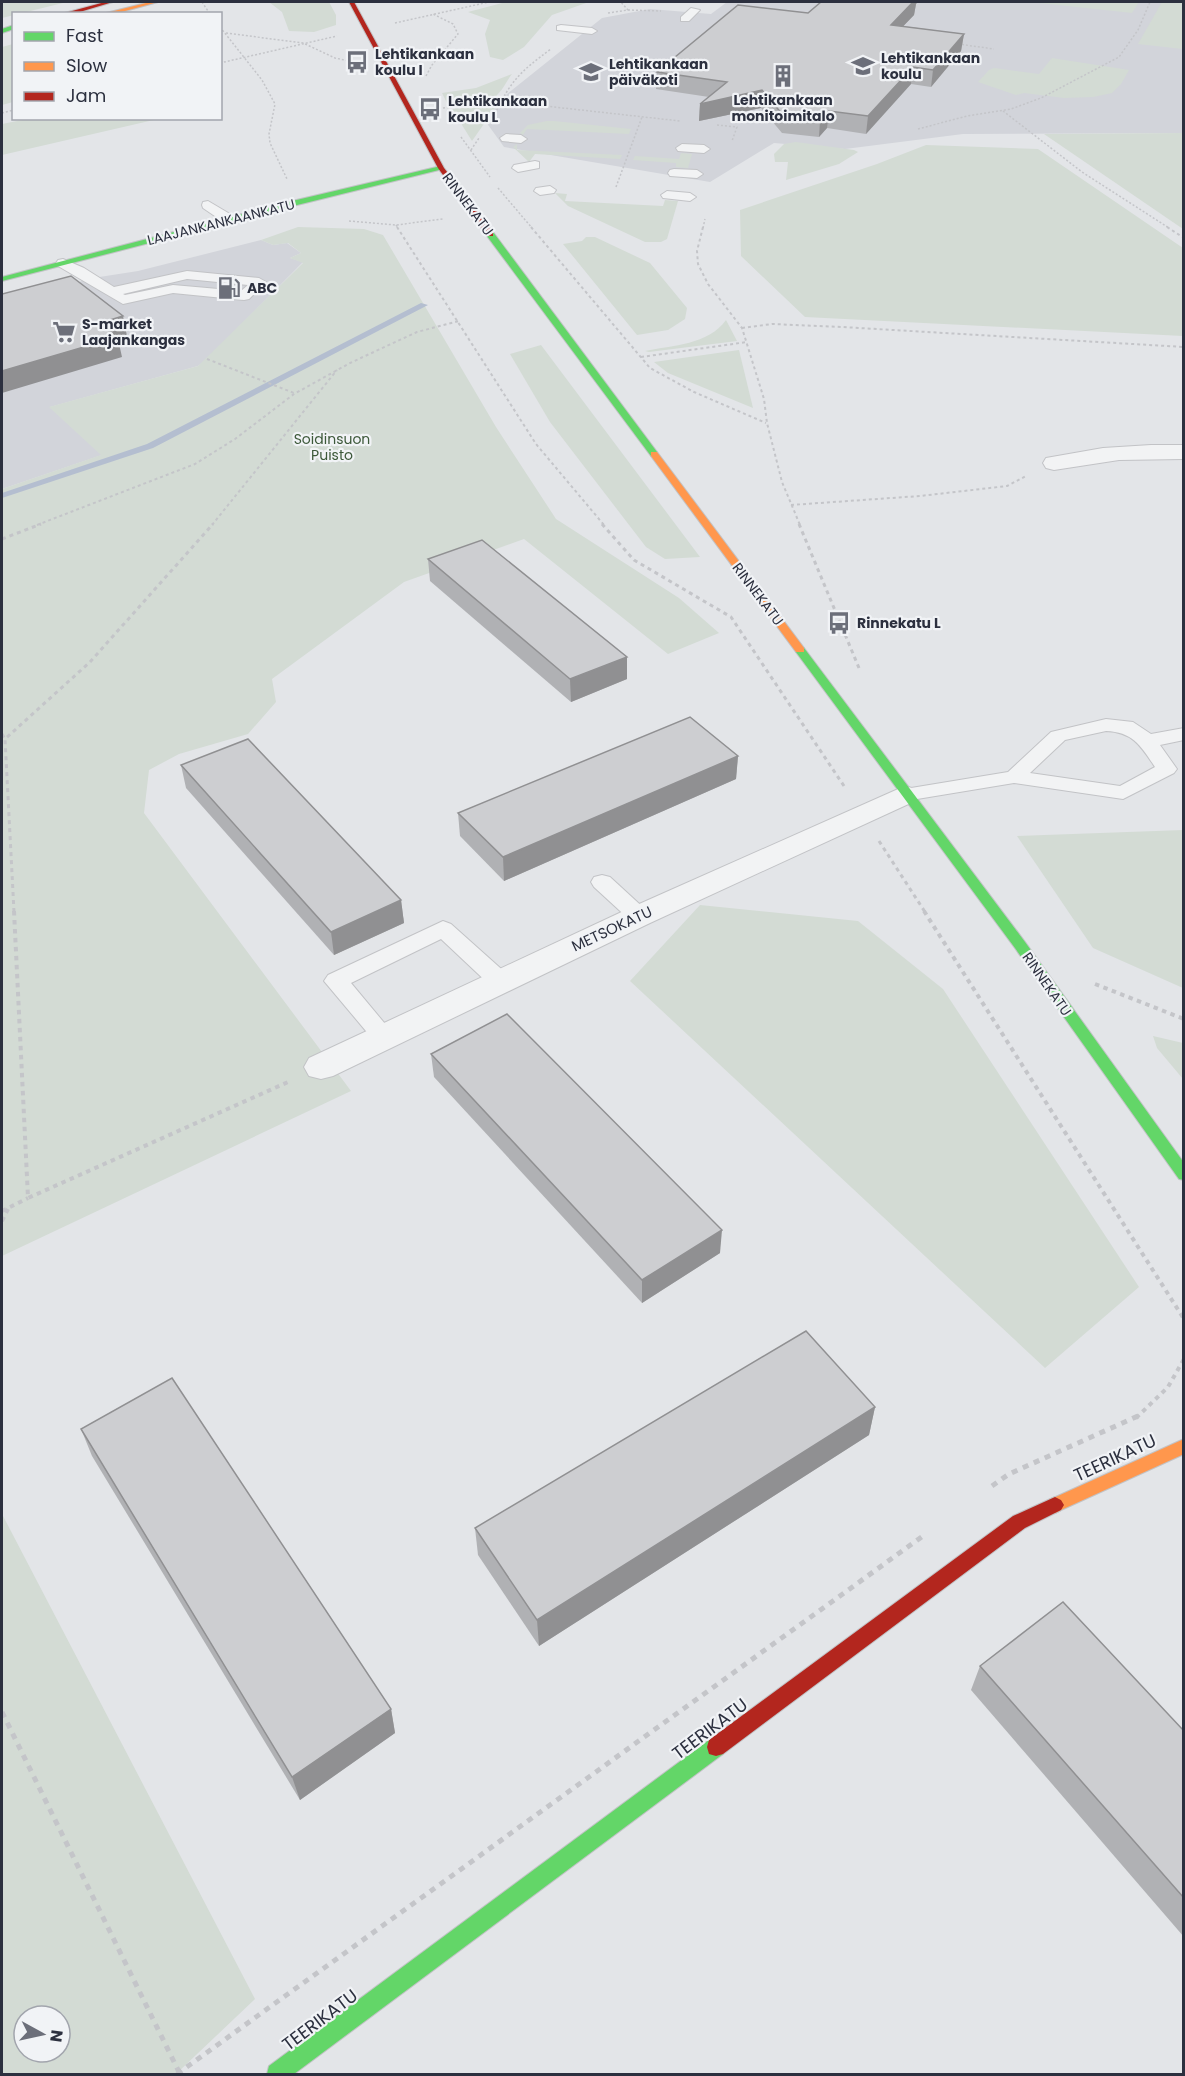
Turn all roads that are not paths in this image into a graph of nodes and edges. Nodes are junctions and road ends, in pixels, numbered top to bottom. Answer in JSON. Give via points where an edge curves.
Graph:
{"nodes":[{"id":1,"x":110,"y":2,"type":"edge"},
{"id":2,"x":155,"y":2,"type":"edge"},
{"id":3,"x":351,"y":2,"type":"edge"},
{"id":4,"x":367,"y":2,"type":"edge"},
{"id":5,"x":695,"y":10,"type":"dead end"},
{"id":6,"x":72,"y":12,"type":"edge"},
{"id":7,"x":113,"y":12,"type":"edge"},
{"id":8,"x":359,"y":15,"type":"junction"},
{"id":9,"x":685,"y":19,"type":"dead end"},
{"id":10,"x":561,"y":28,"type":"dead end"},
{"id":11,"x":592,"y":31,"type":"dead end"},
{"id":12,"x":506,"y":138,"type":"dead end"},
{"id":13,"x":521,"y":139,"type":"dead end"},
{"id":14,"x":682,"y":148,"type":"dead end"},
{"id":15,"x":704,"y":149,"type":"dead end"},
{"id":16,"x":535,"y":165,"type":"dead end"},
{"id":17,"x":441,"y":168,"type":"junction"},
{"id":18,"x":518,"y":168,"type":"dead end"},
{"id":19,"x":674,"y":173,"type":"dead end"},
{"id":20,"x":697,"y":174,"type":"dead end"},
{"id":21,"x":667,"y":195,"type":"dead end"},
{"id":22,"x":690,"y":197,"type":"dead end"},
{"id":23,"x":208,"y":205,"type":"dead end"},
{"id":24,"x":230,"y":220,"type":"junction"},
{"id":25,"x":63,"y":263,"type":"junction"},
{"id":26,"x":2,"y":279,"type":"edge"},
{"id":27,"x":111,"y":292,"type":"junction"},
{"id":28,"x":1184,"y":452,"type":"edge"},
{"id":29,"x":1054,"y":463,"type":"road end"},
{"id":30,"x":1184,"y":734,"type":"edge"},
{"id":31,"x":1148,"y":741,"type":"junction"},
{"id":32,"x":1014,"y":777,"type":"junction"},
{"id":33,"x":905,"y":795,"type":"junction"},
{"id":34,"x":602,"y":882,"type":"dead end"},
{"id":35,"x":639,"y":916,"type":"junction"},
{"id":36,"x":500,"y":981,"type":"junction"},
{"id":37,"x":384,"y":1037,"type":"junction"},
{"id":38,"x":321,"y":1067,"type":"road end"},
{"id":39,"x":1184,"y":1175,"type":"edge"},
{"id":40,"x":1184,"y":1446,"type":"edge"},
{"id":41,"x":277,"y":2074,"type":"edge"}],
"edges":[{"from":1,"to":6,"type":"main road"},
{"from":2,"to":7,"type":"main road"},
{"from":3,"to":8,"type":"main road","name":"RINNEKATU"},
{"from":4,"to":8,"type":"main road"},
{"from":5,"to":9,"type":"lane"},
{"from":8,"to":17,"type":"main road","name":"RINNEKATU"},
{"from":10,"to":11,"type":"lane"},
{"from":12,"to":13,"type":"lane"},
{"from":14,"to":15,"type":"lane"},
{"from":16,"to":18,"type":"lane"},
{"from":17,"to":24,"type":"main road","name":"LAAJANKANKAANKATU"},
{"from":17,"to":33,"type":"main road","name":"RINNEKATU","via":[[829,687]]},
{"from":19,"to":20,"type":"lane"},
{"from":21,"to":22,"type":"lane"},
{"from":23,"to":24,"type":"lane"},
{"from":24,"to":25,"type":"main road","name":"LAAJANKANKAANKATU"},
{"from":25,"to":26,"type":"main road","name":"LAAJANKANKAANKATU"},
{"from":25,"to":27,"type":"lane"},
{"from":27,"to":27,"type":"lane","via":[[123,300],[173,288],[244,296],[259,282],[187,275]]},
{"from":28,"to":29,"type":"street","via":[[1100,453]]},
{"from":30,"to":31,"type":"lane"},
{"from":31,"to":32,"type":"lane","via":[[1126,726],[1106,725],[1058,736]]},
{"from":31,"to":32,"type":"lane","via":[[1167,769],[1123,793]]},
{"from":32,"to":33,"type":"lane"},
{"from":33,"to":35,"type":"street","name":"METSOKATU"},
{"from":33,"to":39,"type":"main road","name":"RINNEKATU","via":[[1020,945]]},
{"from":34,"to":35,"type":"lane"},
{"from":35,"to":36,"type":"street","name":"METSOKATU"},
{"from":36,"to":37,"type":"street","name":"METSOKATU"},
{"from":36,"to":37,"type":"lane","via":[[443,929],[336,981]]},
{"from":37,"to":38,"type":"street","name":"METSOKATU"},
{"from":40,"to":41,"type":"main road","name":"TEERIKATU","via":[[1019,1521]]}]}
